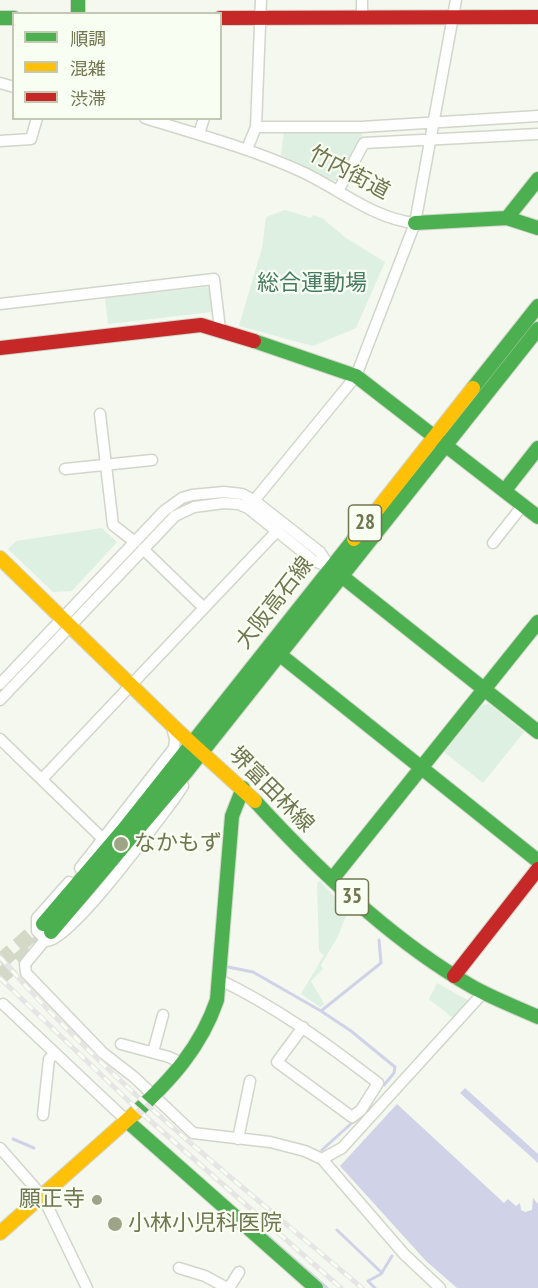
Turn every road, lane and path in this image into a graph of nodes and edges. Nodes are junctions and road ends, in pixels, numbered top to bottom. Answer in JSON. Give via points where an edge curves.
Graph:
{"nodes":[{"id":1,"x":261,"y":0,"type":"edge"},
{"id":2,"x":362,"y":0,"type":"edge"},
{"id":3,"x":456,"y":0,"type":"edge"},
{"id":4,"x":453,"y":16,"type":"junction"},
{"id":5,"x":362,"y":17,"type":"junction"},
{"id":6,"x":538,"y":17,"type":"edge"},
{"id":7,"x":222,"y":18,"type":"edge"},
{"id":8,"x":261,"y":18,"type":"junction"},
{"id":9,"x":538,"y":116,"type":"edge"},
{"id":10,"x":36,"y":120,"type":"edge"},
{"id":11,"x":152,"y":120,"type":"edge"},
{"id":12,"x":203,"y":120,"type":"edge"},
{"id":13,"x":434,"y":122,"type":"junction"},
{"id":14,"x":256,"y":127,"type":"junction"},
{"id":15,"x":199,"y":134,"type":"junction"},
{"id":16,"x":538,"y":134,"type":"edge"},
{"id":17,"x":431,"y":139,"type":"junction"},
{"id":18,"x":0,"y":141,"type":"edge"},
{"id":19,"x":248,"y":149,"type":"junction"},
{"id":20,"x":538,"y":178,"type":"edge"},
{"id":21,"x":338,"y":191,"type":"junction"},
{"id":22,"x":507,"y":218,"type":"junction"},
{"id":23,"x":415,"y":223,"type":"junction"},
{"id":24,"x":538,"y":228,"type":"edge"},
{"id":25,"x":0,"y":304,"type":"edge"},
{"id":26,"x":538,"y":306,"type":"edge"},
{"id":27,"x":220,"y":329,"type":"junction"},
{"id":28,"x":538,"y":329,"type":"edge"},
{"id":29,"x":0,"y":348,"type":"edge"},
{"id":30,"x":356,"y":376,"type":"junction"},
{"id":31,"x":100,"y":414,"type":"dead end"},
{"id":32,"x":441,"y":440,"type":"junction"},
{"id":33,"x":538,"y":448,"type":"edge"},
{"id":34,"x":152,"y":460,"type":"dead end"},
{"id":35,"x":106,"y":465,"type":"junction"},
{"id":36,"x":65,"y":469,"type":"dead end"},
{"id":37,"x":505,"y":490,"type":"junction"},
{"id":38,"x":252,"y":505,"type":"junction"},
{"id":39,"x":523,"y":505,"type":"junction"},
{"id":40,"x":538,"y":517,"type":"edge"},
{"id":41,"x":277,"y":531,"type":"junction"},
{"id":42,"x":493,"y":543,"type":"dead end"},
{"id":43,"x":139,"y":546,"type":"junction"},
{"id":44,"x":1,"y":562,"type":"edge"},
{"id":45,"x":330,"y":567,"type":"junction"},
{"id":46,"x":341,"y":576,"type":"junction"},
{"id":47,"x":204,"y":608,"type":"junction"},
{"id":48,"x":67,"y":621,"type":"junction"},
{"id":49,"x":538,"y":622,"type":"edge"},
{"id":50,"x":279,"y":654,"type":"junction"},
{"id":51,"x":0,"y":684,"type":"edge"},
{"id":52,"x":131,"y":685,"type":"junction"},
{"id":53,"x":484,"y":689,"type":"junction"},
{"id":54,"x":0,"y":700,"type":"edge"},
{"id":55,"x":171,"y":724,"type":"junction"},
{"id":56,"x":538,"y":732,"type":"edge"},
{"id":57,"x":0,"y":739,"type":"edge"},
{"id":58,"x":197,"y":746,"type":"junction"},
{"id":59,"x":421,"y":768,"type":"junction"},
{"id":60,"x":42,"y":779,"type":"junction"},
{"id":61,"x":243,"y":788,"type":"junction"},
{"id":62,"x":103,"y":839,"type":"junction"},
{"id":63,"x":538,"y":861,"type":"edge"},
{"id":64,"x":538,"y":869,"type":"edge"},
{"id":65,"x":333,"y":879,"type":"junction"},
{"id":66,"x":46,"y":932,"type":"junction"},
{"id":67,"x":454,"y":976,"type":"junction"},
{"id":68,"x":218,"y":979,"type":"junction"},
{"id":69,"x":483,"y":993,"type":"junction"},
{"id":70,"x":3,"y":1004,"type":"dead end"},
{"id":71,"x":163,"y":1015,"type":"dead end"},
{"id":72,"x":538,"y":1017,"type":"edge"},
{"id":73,"x":303,"y":1027,"type":"junction"},
{"id":74,"x":121,"y":1044,"type":"dead end"},
{"id":75,"x":153,"y":1052,"type":"junction"},
{"id":76,"x":55,"y":1053,"type":"junction"},
{"id":77,"x":183,"y":1064,"type":"junction"},
{"id":78,"x":250,"y":1081,"type":"dead end"},
{"id":79,"x":153,"y":1095,"type":"junction"},
{"id":80,"x":43,"y":1115,"type":"dead end"},
{"id":81,"x":127,"y":1121,"type":"junction"},
{"id":82,"x":238,"y":1139,"type":"junction"},
{"id":83,"x":0,"y":1148,"type":"edge"},
{"id":84,"x":342,"y":1148,"type":"junction"},
{"id":85,"x":322,"y":1159,"type":"junction"},
{"id":86,"x":335,"y":1176,"type":"junction"},
{"id":87,"x":43,"y":1197,"type":"junction"},
{"id":88,"x":0,"y":1233,"type":"edge"},
{"id":89,"x":179,"y":1268,"type":"dead end"},
{"id":90,"x":239,"y":1272,"type":"dead end"},
{"id":91,"x":87,"y":1288,"type":"edge"},
{"id":92,"x":228,"y":1288,"type":"edge"},
{"id":93,"x":316,"y":1288,"type":"edge"},
{"id":94,"x":440,"y":1288,"type":"edge"}],
"edges":[{"from":1,"to":8,"type":"street"},
{"from":2,"to":5,"type":"street"},
{"from":3,"to":4,"type":"street"},
{"from":4,"to":5,"type":"street"},
{"from":4,"to":6,"type":"street"},
{"from":4,"to":13,"type":"street"},
{"from":5,"to":8,"type":"street"},
{"from":7,"to":8,"type":"street"},
{"from":8,"to":14,"type":"street"},
{"from":9,"to":13,"type":"street"},
{"from":10,"to":18,"type":"street","via":[[31,139]]},
{"from":11,"to":15,"type":"street","name":"竹内街道"},
{"from":12,"to":15,"type":"street"},
{"from":13,"to":14,"type":"street"},
{"from":13,"to":17,"type":"street"},
{"from":14,"to":19,"type":"street"},
{"from":15,"to":19,"type":"street","name":"竹内街道"},
{"from":16,"to":17,"type":"street"},
{"from":17,"to":21,"type":"street","via":[[364,142]]},
{"from":17,"to":23,"type":"street"},
{"from":19,"to":21,"type":"street","name":"竹内街道"},
{"from":20,"to":22,"type":"street"},
{"from":21,"to":23,"type":"street","name":"竹内街道","via":[[395,221]]},
{"from":22,"to":23,"type":"street","name":"竹内街道"},
{"from":22,"to":24,"type":"street","name":"竹内街道"},
{"from":23,"to":30,"type":"street"},
{"from":25,"to":27,"type":"street","via":[[214,279]]},
{"from":26,"to":32,"type":"street","name":"大阪高石線","number":"28"},
{"from":27,"to":29,"type":"street","via":[[201,325]]},
{"from":27,"to":30,"type":"street"},
{"from":28,"to":32,"type":"street","name":"大阪高石線","number":"28"},
{"from":30,"to":32,"type":"street"},
{"from":30,"to":38,"type":"street"},
{"from":31,"to":35,"type":"street"},
{"from":32,"to":37,"type":"street"},
{"from":32,"to":45,"type":"street","name":"大阪高石線","number":"28"},
{"from":32,"to":46,"type":"street","name":"大阪高石線","number":"28"},
{"from":33,"to":37,"type":"street"},
{"from":34,"to":35,"type":"street"},
{"from":35,"to":36,"type":"street"},
{"from":35,"to":43,"type":"street","via":[[113,525]]},
{"from":37,"to":39,"type":"street"},
{"from":38,"to":41,"type":"street"},
{"from":38,"to":43,"type":"street","via":[[235,492],[182,498],[164,510]]},
{"from":38,"to":45,"type":"street","via":[[320,552]]},
{"from":39,"to":40,"type":"street"},
{"from":39,"to":42,"type":"street"},
{"from":41,"to":45,"type":"street","via":[[314,561]]},
{"from":41,"to":47,"type":"street"},
{"from":43,"to":47,"type":"street"},
{"from":43,"to":48,"type":"street"},
{"from":44,"to":48,"type":"street","name":"堺富田林線","number":"35"},
{"from":45,"to":46,"type":"street"},
{"from":45,"to":58,"type":"street","name":"大阪高石線","number":"28"},
{"from":46,"to":50,"type":"street","name":"大阪高石線","number":"28"},
{"from":46,"to":53,"type":"street"},
{"from":47,"to":52,"type":"street"},
{"from":48,"to":51,"type":"street"},
{"from":48,"to":52,"type":"street","name":"堺富田林線","number":"35"},
{"from":48,"to":54,"type":"street"},
{"from":49,"to":53,"type":"street"},
{"from":50,"to":58,"type":"street","name":"大阪高石線","number":"28"},
{"from":50,"to":59,"type":"street"},
{"from":52,"to":55,"type":"street","name":"堺富田林線","number":"35"},
{"from":52,"to":60,"type":"street"},
{"from":53,"to":56,"type":"street"},
{"from":53,"to":59,"type":"street"},
{"from":55,"to":58,"type":"street","name":"堺富田林線","number":"35"},
{"from":55,"to":62,"type":"street","via":[[174,748]]},
{"from":57,"to":60,"type":"street"},
{"from":58,"to":61,"type":"street","name":"堺富田林線","number":"35"},
{"from":58,"to":66,"type":"street","name":"大阪高石線","number":"28","via":[[99,860]]},
{"from":58,"to":66,"type":"street","name":"大阪高石線","number":"28","via":[[187,771]]},
{"from":59,"to":63,"type":"street"},
{"from":59,"to":65,"type":"street"},
{"from":60,"to":62,"type":"street"},
{"from":61,"to":65,"type":"street","name":"堺富田林線","number":"35"},
{"from":61,"to":68,"type":"street","via":[[232,816]]},
{"from":62,"to":66,"type":"street","via":[[38,916],[37,931]]},
{"from":64,"to":67,"type":"street"},
{"from":65,"to":67,"type":"street","name":"堺富田林線","number":"35","via":[[399,939]]},
{"from":66,"to":79,"type":"street","via":[[25,964],[26,973],[103,1053]]},
{"from":67,"to":69,"type":"street","name":"堺富田林線","number":"35"},
{"from":68,"to":73,"type":"street"},
{"from":68,"to":77,"type":"street","via":[[214,1011]]},
{"from":69,"to":72,"type":"street","name":"堺富田林線","number":"35"},
{"from":69,"to":84,"type":"street"},
{"from":70,"to":76,"type":"street"},
{"from":71,"to":75,"type":"street"},
{"from":73,"to":73,"type":"street","via":[[277,1062],[352,1117],[378,1083]]},
{"from":74,"to":75,"type":"street"},
{"from":75,"to":77,"type":"street"},
{"from":76,"to":80,"type":"street","via":[[49,1059]]},
{"from":76,"to":81,"type":"street"},
{"from":77,"to":79,"type":"street"},
{"from":78,"to":82,"type":"street"},
{"from":79,"to":81,"type":"street"},
{"from":79,"to":82,"type":"street","via":[[193,1133]]},
{"from":81,"to":87,"type":"street"},
{"from":81,"to":93,"type":"street"},
{"from":82,"to":85,"type":"street","via":[[303,1150]]},
{"from":83,"to":87,"type":"street"},
{"from":84,"to":85,"type":"street"},
{"from":84,"to":86,"type":"street","via":[[334,1161]]},
{"from":85,"to":86,"type":"street"},
{"from":86,"to":94,"type":"street","via":[[404,1254]]},
{"from":87,"to":88,"type":"street"},
{"from":87,"to":91,"type":"street"},
{"from":89,"to":92,"type":"street"},
{"from":90,"to":92,"type":"street"}]}
